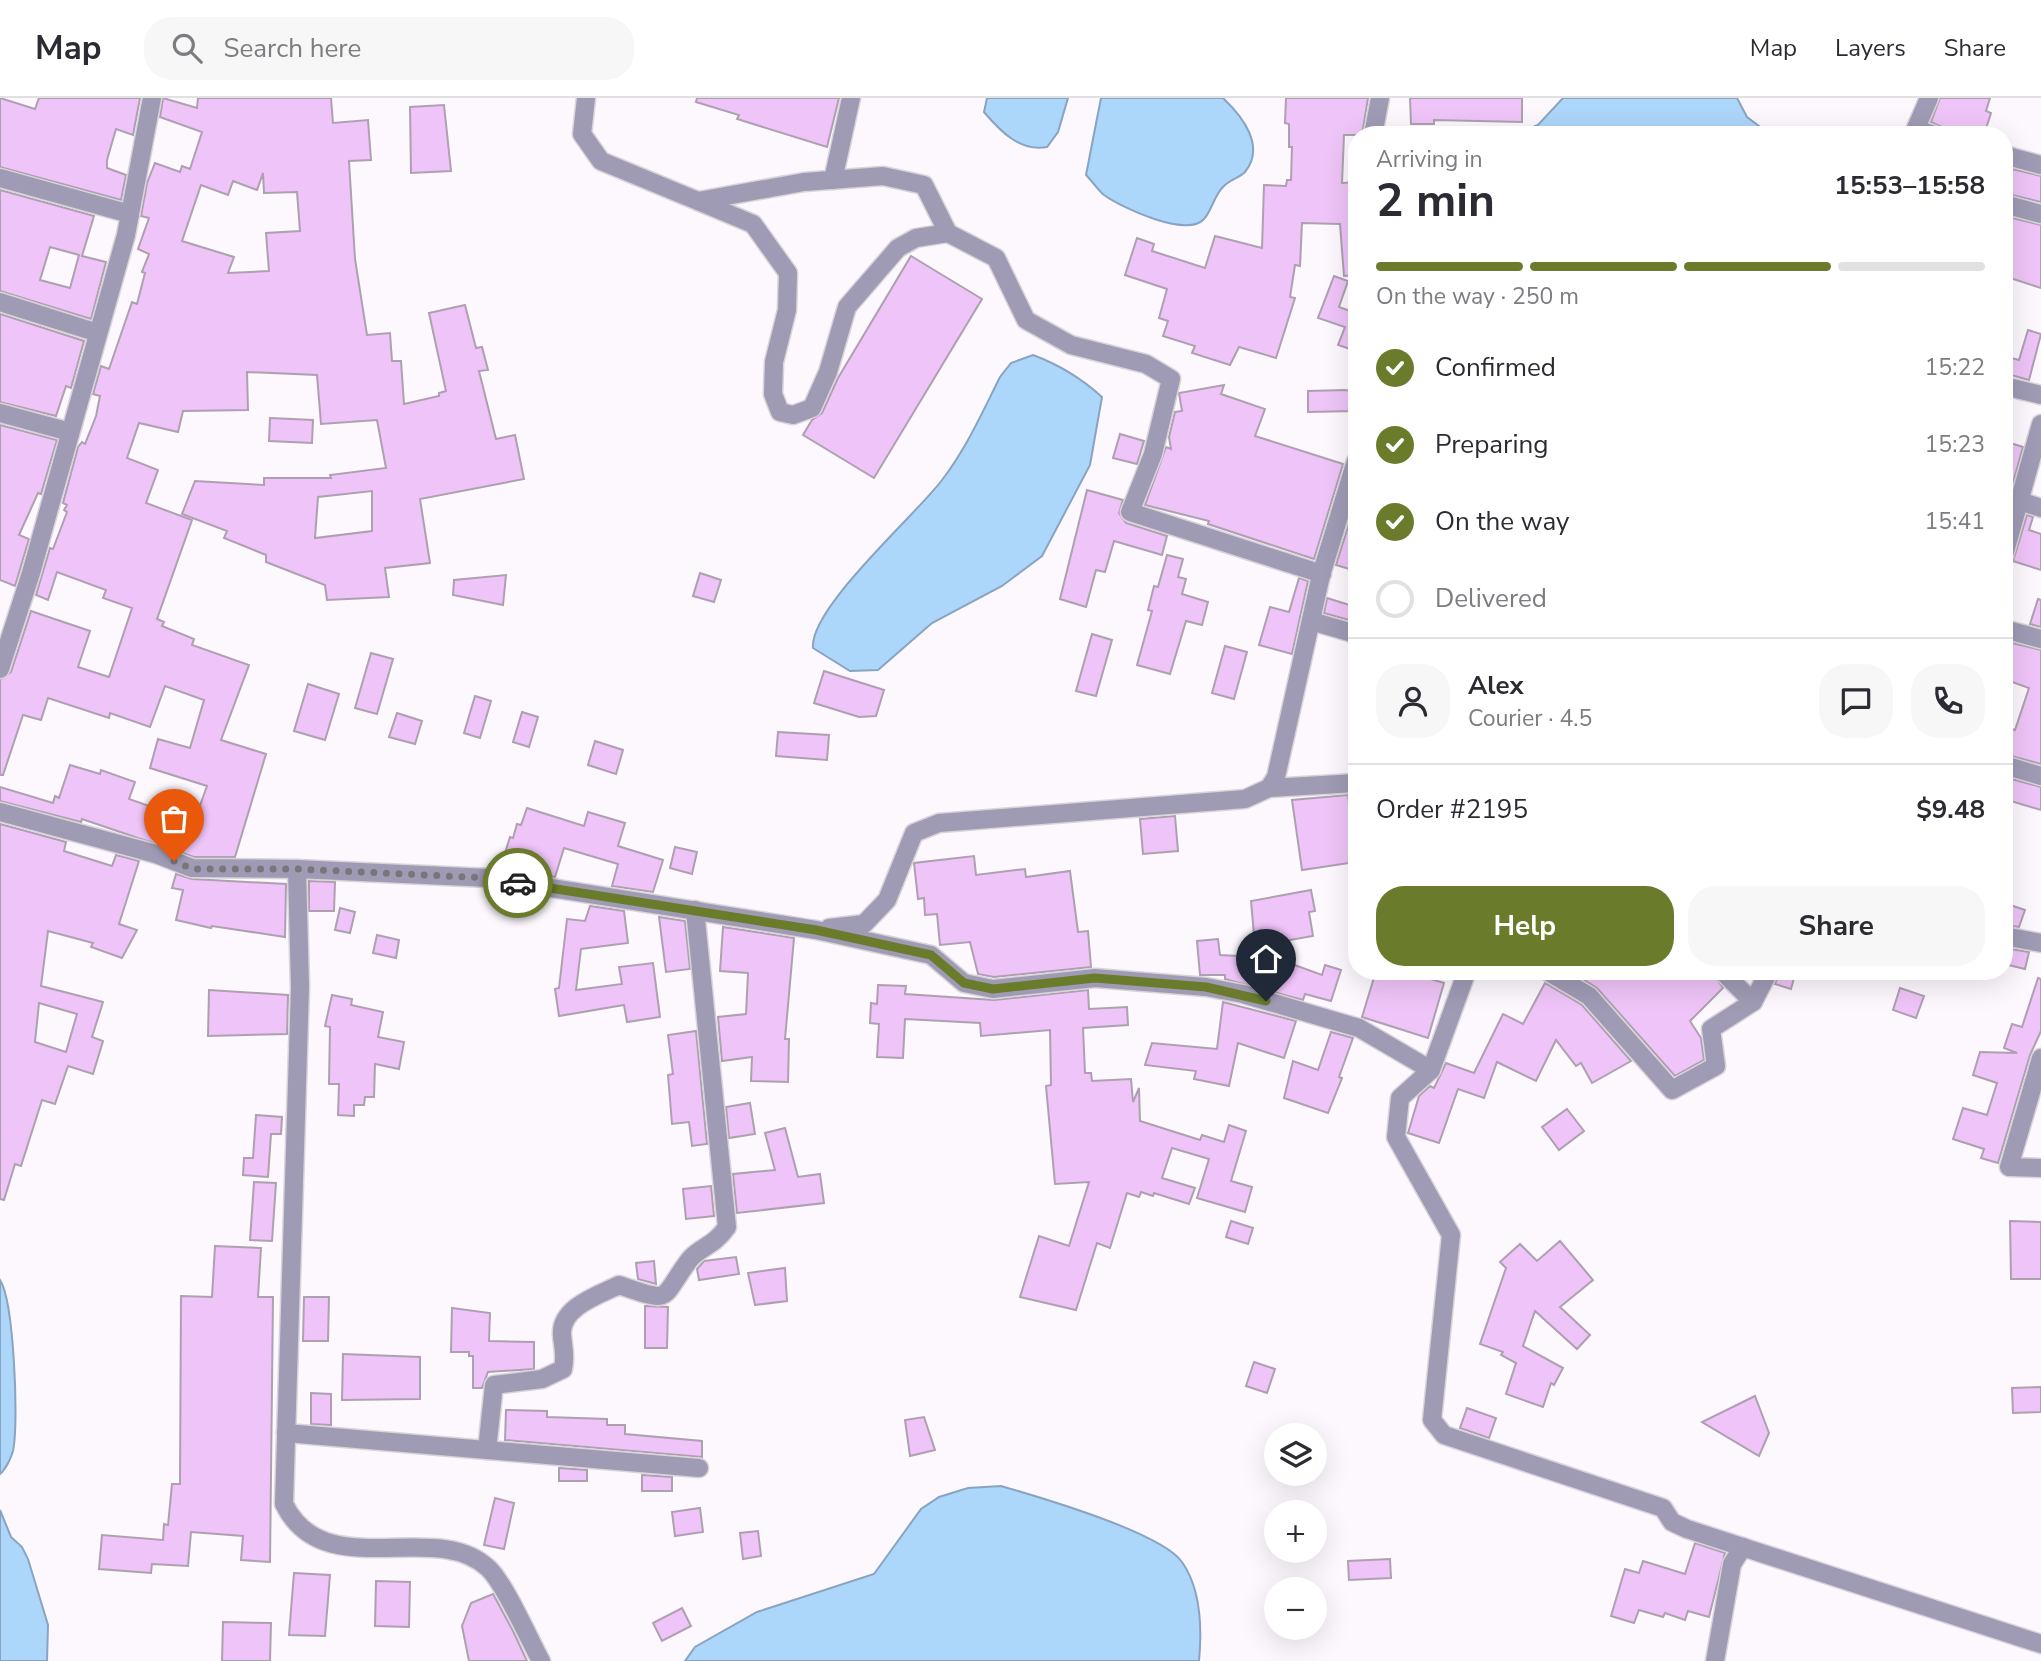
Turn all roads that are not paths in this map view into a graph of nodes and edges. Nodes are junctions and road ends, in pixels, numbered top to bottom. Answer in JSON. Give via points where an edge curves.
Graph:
{"nodes":[{"id":1,"x":152,"y":98,"type":"edge"},
{"id":2,"x":586,"y":98,"type":"edge"},
{"id":3,"x":851,"y":98,"type":"edge"},
{"id":4,"x":1380,"y":98,"type":"edge"},
{"id":5,"x":1929,"y":98,"type":"edge"},
{"id":6,"x":1375,"y":126,"type":"edge"},
{"id":7,"x":1917,"y":126,"type":"edge"},
{"id":8,"x":2013,"y":158,"type":"edge"},
{"id":9,"x":2041,"y":166,"type":"edge"},
{"id":10,"x":0,"y":178,"type":"edge"},
{"id":11,"x":833,"y":180,"type":"junction"},
{"id":12,"x":698,"y":201,"type":"junction"},
{"id":13,"x":2013,"y":206,"type":"edge"},
{"id":14,"x":130,"y":214,"type":"junction"},
{"id":15,"x":2041,"y":214,"type":"edge"},
{"id":16,"x":948,"y":233,"type":"junction"},
{"id":17,"x":0,"y":302,"type":"edge"},
{"id":18,"x":98,"y":333,"type":"junction"},
{"id":19,"x":2013,"y":388,"type":"edge"},
{"id":20,"x":2041,"y":396,"type":"edge"},
{"id":21,"x":0,"y":413,"type":"edge"},
{"id":22,"x":2041,"y":424,"type":"edge"},
{"id":23,"x":70,"y":432,"type":"junction"},
{"id":24,"x":1348,"y":488,"type":"edge"},
{"id":25,"x":2013,"y":495,"type":"edge"},
{"id":26,"x":2013,"y":498,"type":"edge"},
{"id":27,"x":2041,"y":508,"type":"edge"},
{"id":28,"x":1322,"y":574,"type":"junction"},
{"id":29,"x":1311,"y":621,"type":"junction"},
{"id":30,"x":2013,"y":631,"type":"edge"},
{"id":31,"x":1348,"y":632,"type":"edge"},
{"id":32,"x":2041,"y":639,"type":"edge"},
{"id":33,"x":0,"y":669,"type":"edge"},
{"id":34,"x":2013,"y":768,"type":"edge"},
{"id":35,"x":2041,"y":776,"type":"edge"},
{"id":36,"x":1348,"y":783,"type":"edge"},
{"id":37,"x":1269,"y":788,"type":"junction"},
{"id":38,"x":0,"y":812,"type":"edge"},
{"id":39,"x":297,"y":869,"type":"junction"},
{"id":40,"x":695,"y":910,"type":"junction"},
{"id":41,"x":816,"y":930,"type":"junction"},
{"id":42,"x":2013,"y":938,"type":"edge"},
{"id":43,"x":2041,"y":943,"type":"edge"},
{"id":44,"x":1464,"y":980,"type":"edge"},
{"id":45,"x":1562,"y":980,"type":"edge"},
{"id":46,"x":1731,"y":980,"type":"edge"},
{"id":47,"x":1764,"y":980,"type":"edge"},
{"id":48,"x":1753,"y":1002,"type":"junction"},
{"id":49,"x":2041,"y":1058,"type":"edge"},
{"id":50,"x":1431,"y":1070,"type":"junction"},
{"id":51,"x":2041,"y":1167,"type":"edge"},
{"id":52,"x":286,"y":1433,"type":"junction"},
{"id":53,"x":487,"y":1450,"type":"junction"},
{"id":54,"x":699,"y":1468,"type":"dead end"},
{"id":55,"x":1743,"y":1547,"type":"junction"},
{"id":56,"x":2041,"y":1644,"type":"edge"},
{"id":57,"x":541,"y":1661,"type":"edge"},
{"id":58,"x":1715,"y":1661,"type":"edge"}],
"edges":[{"from":1,"to":14,"type":"street"},
{"from":2,"to":12,"type":"street","via":[[582,134],[601,161]]},
{"from":3,"to":11,"type":"street"},
{"from":4,"to":6,"type":"street"},
{"from":5,"to":7,"type":"street"},
{"from":8,"to":9,"type":"street"},
{"from":10,"to":14,"type":"street"},
{"from":11,"to":12,"type":"street"},
{"from":11,"to":16,"type":"street","via":[[883,176],[924,185]]},
{"from":12,"to":16,"type":"street","via":[[753,224],[788,273],[787,310],[774,362],[773,394],[780,412],[793,415],[812,408],[847,307],[876,271],[898,248],[916,238]]},
{"from":13,"to":15,"type":"street"},
{"from":14,"to":18,"type":"street"},
{"from":16,"to":28,"type":"street","via":[[996,258],[1026,320],[1071,345],[1146,364],[1171,380],[1153,454],[1130,512]]},
{"from":17,"to":18,"type":"street"},
{"from":18,"to":23,"type":"street"},
{"from":19,"to":20,"type":"street"},
{"from":21,"to":23,"type":"street"},
{"from":22,"to":25,"type":"street"},
{"from":23,"to":33,"type":"street"},
{"from":24,"to":28,"type":"street"},
{"from":26,"to":27,"type":"street"},
{"from":28,"to":29,"type":"street"},
{"from":29,"to":31,"type":"street"},
{"from":29,"to":37,"type":"street","via":[[1276,776]]},
{"from":30,"to":32,"type":"street"},
{"from":34,"to":35,"type":"street"},
{"from":36,"to":37,"type":"street"},
{"from":37,"to":41,"type":"street","via":[[1245,799],[939,823],[914,833],[887,900],[864,924]]},
{"from":38,"to":39,"type":"street","via":[[156,854],[192,869]]},
{"from":39,"to":40,"type":"street","via":[[489,878]]},
{"from":39,"to":52,"type":"street","via":[[300,988]]},
{"from":40,"to":41,"type":"street"},
{"from":40,"to":53,"type":"street","via":[[727,1227],[716,1242],[692,1257],[670,1292],[655,1297],[619,1285],[572,1310],[562,1332],[563,1368],[542,1379],[494,1385]]},
{"from":41,"to":50,"type":"street","via":[[931,955],[964,983],[993,989],[1095,978],[1243,994],[1359,1028]]},
{"from":42,"to":43,"type":"street"},
{"from":44,"to":50,"type":"street"},
{"from":45,"to":48,"type":"street","via":[[1589,996],[1672,1090],[1716,1066],[1711,1028]]},
{"from":46,"to":48,"type":"street"},
{"from":47,"to":48,"type":"street"},
{"from":49,"to":51,"type":"street","via":[[2009,1167]]},
{"from":50,"to":55,"type":"street","via":[[1400,1098],[1396,1137],[1451,1235],[1432,1420],[1444,1435],[1663,1508],[1679,1526]]},
{"from":52,"to":53,"type":"street"},
{"from":52,"to":57,"type":"street","via":[[284,1504],[293,1522],[328,1542],[352,1547],[463,1553],[488,1568]]},
{"from":53,"to":54,"type":"street"},
{"from":55,"to":56,"type":"street"},
{"from":55,"to":58,"type":"street","via":[[1732,1564]]}]}
